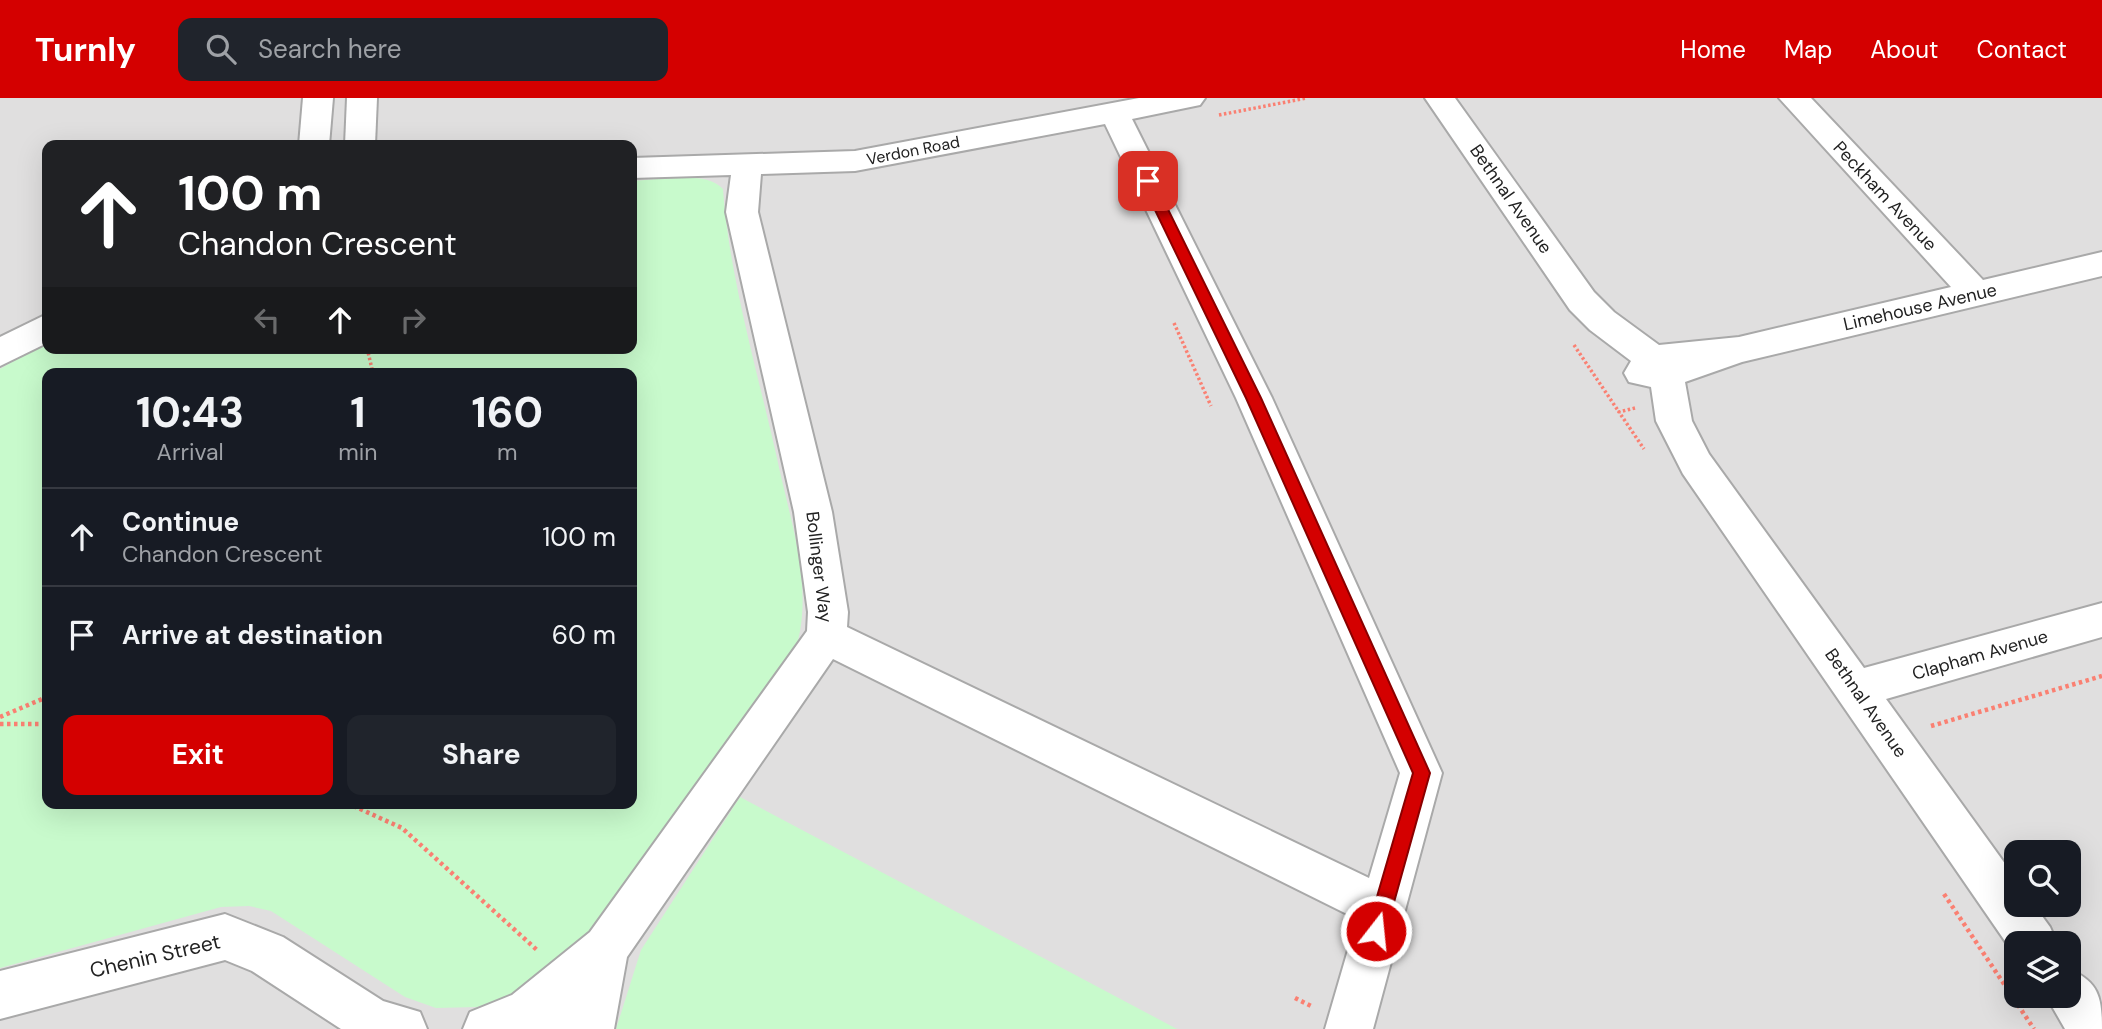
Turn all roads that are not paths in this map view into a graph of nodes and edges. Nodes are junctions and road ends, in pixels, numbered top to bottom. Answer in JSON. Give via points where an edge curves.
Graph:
{"nodes":[{"id":1,"x":318,"y":98,"type":"edge"},
{"id":2,"x":362,"y":98,"type":"edge"},
{"id":3,"x":1191,"y":98,"type":"edge"},
{"id":4,"x":1440,"y":98,"type":"edge"},
{"id":5,"x":1794,"y":98,"type":"edge"},
{"id":6,"x":1114,"y":112,"type":"junction"},
{"id":7,"x":314,"y":140,"type":"edge"},
{"id":8,"x":360,"y":140,"type":"edge"},
{"id":9,"x":747,"y":166,"type":"junction"},
{"id":10,"x":637,"y":167,"type":"edge"},
{"id":11,"x":2102,"y":264,"type":"edge"},
{"id":12,"x":1976,"y":293,"type":"junction"},
{"id":13,"x":42,"y":330,"type":"edge"},
{"id":14,"x":0,"y":353,"type":"edge"},
{"id":15,"x":1652,"y":369,"type":"junction"},
{"id":16,"x":2102,"y":620,"type":"edge"},
{"id":17,"x":826,"y":636,"type":"junction"},
{"id":18,"x":1857,"y":689,"type":"junction"},
{"id":19,"x":1383,"y":908,"type":"junction"},
{"id":20,"x":2026,"y":931,"type":"edge"},
{"id":21,"x":606,"y":948,"type":"junction"},
{"id":22,"x":0,"y":995,"type":"edge"},
{"id":23,"x":2079,"y":1008,"type":"edge"},
{"id":24,"x":505,"y":1023,"type":"edge"},
{"id":25,"x":385,"y":1027,"type":"edge"},
{"id":26,"x":572,"y":1029,"type":"edge"},
{"id":27,"x":590,"y":1029,"type":"edge"},
{"id":28,"x":1349,"y":1029,"type":"edge"},
{"id":29,"x":2094,"y":1029,"type":"edge"}],
"edges":[{"from":1,"to":7,"type":"street"},
{"from":2,"to":8,"type":"street"},
{"from":3,"to":6,"type":"street","name":"Verdon Road"},
{"from":4,"to":15,"type":"street","name":"Bethnal Avenue","via":[[1582,301],[1602,342]]},
{"from":5,"to":12,"type":"street","name":"Peckham Avenue"},
{"from":6,"to":9,"type":"street","name":"Verdon Road","via":[[855,162]]},
{"from":6,"to":19,"type":"street","via":[[1254,398],[1421,773]]},
{"from":9,"to":10,"type":"street","name":"Verdon Road"},
{"from":9,"to":17,"type":"street","name":"Bollinger Way","via":[[742,212],[813,512],[828,612]]},
{"from":11,"to":12,"type":"street","name":"Limehouse Avenue"},
{"from":12,"to":15,"type":"street","name":"Limehouse Avenue"},
{"from":13,"to":14,"type":"street"},
{"from":15,"to":18,"type":"street","name":"Bethnal Avenue","via":[[1696,464]]},
{"from":16,"to":18,"type":"street","name":"Clapham Avenue"},
{"from":17,"to":19,"type":"street"},
{"from":17,"to":21,"type":"street","name":"Bollinger Way"},
{"from":18,"to":20,"type":"street","name":"Bethnal Avenue"},
{"from":19,"to":28,"type":"street"},
{"from":21,"to":24,"type":"street"},
{"from":21,"to":27,"type":"street"},
{"from":22,"to":25,"type":"street","name":"Chenin Street","via":[[225,937],[267,953]]},
{"from":23,"to":29,"type":"street"},
{"from":24,"to":26,"type":"street","via":[[548,1018]]}]}
